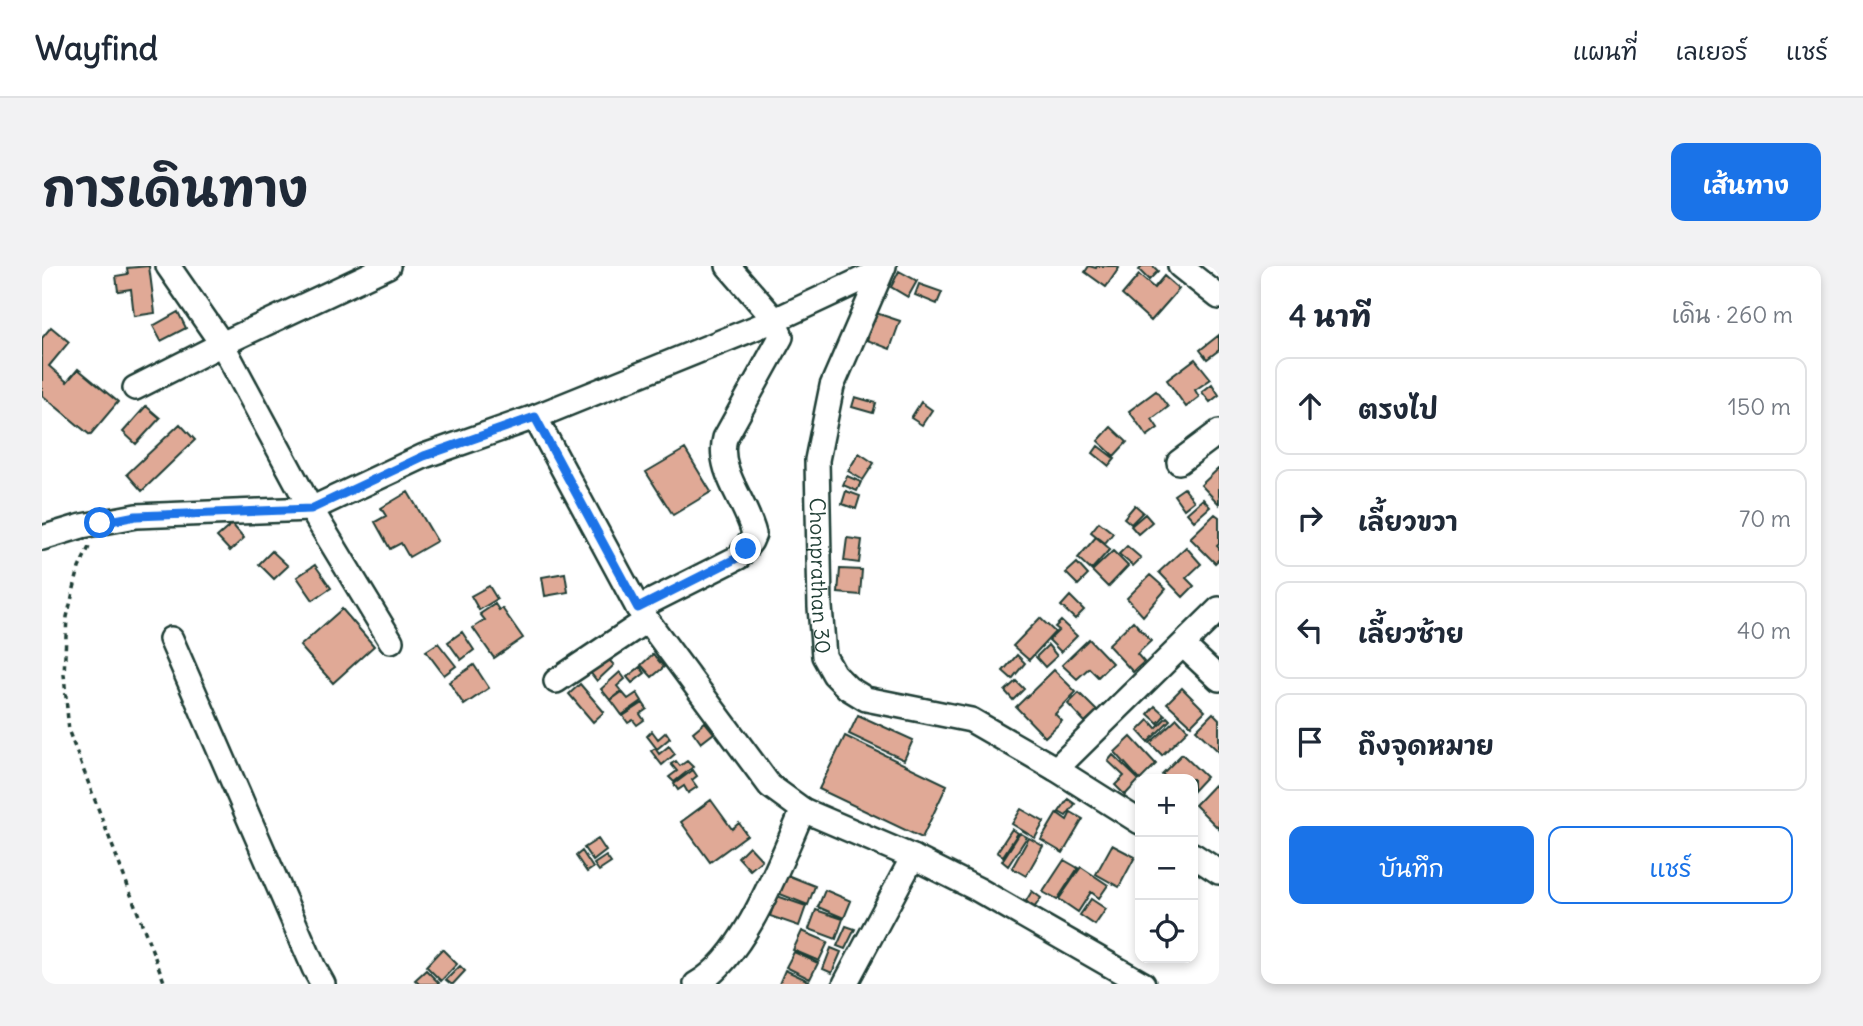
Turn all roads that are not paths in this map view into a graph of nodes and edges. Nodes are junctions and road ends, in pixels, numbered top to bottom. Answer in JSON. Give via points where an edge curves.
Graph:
{"nodes":[{"id":1,"x":168,"y":266,"type":"edge"},
{"id":2,"x":388,"y":266,"type":"edge"},
{"id":3,"x":728,"y":266,"type":"edge"},
{"id":4,"x":1180,"y":266,"type":"edge"},
{"id":5,"x":883,"y":268,"type":"edge"},
{"id":6,"x":1219,"y":297,"type":"edge"},
{"id":7,"x":775,"y":320,"type":"junction"},
{"id":8,"x":222,"y":344,"type":"junction"},
{"id":9,"x":135,"y":388,"type":"dead end"},
{"id":10,"x":535,"y":417,"type":"junction"},
{"id":11,"x":1219,"y":432,"type":"edge"},
{"id":12,"x":1179,"y":462,"type":"dead end"},
{"id":13,"x":311,"y":509,"type":"junction"},
{"id":14,"x":42,"y":538,"type":"edge"},
{"id":15,"x":1219,"y":608,"type":"edge"},
{"id":16,"x":642,"y":614,"type":"junction"},
{"id":17,"x":171,"y":639,"type":"dead end"},
{"id":18,"x":391,"y":641,"type":"dead end"},
{"id":19,"x":1183,"y":645,"type":"junction"},
{"id":20,"x":1219,"y":679,"type":"edge"},
{"id":21,"x":556,"y":681,"type":"dead end"},
{"id":22,"x":1056,"y":769,"type":"junction"},
{"id":23,"x":803,"y":810,"type":"junction"},
{"id":24,"x":1135,"y":819,"type":"edge"},
{"id":25,"x":913,"y":858,"type":"junction"},
{"id":26,"x":1198,"y":858,"type":"edge"},
{"id":27,"x":1219,"y":872,"type":"edge"},
{"id":28,"x":323,"y":984,"type":"edge"},
{"id":29,"x":696,"y":984,"type":"edge"},
{"id":30,"x":845,"y":984,"type":"edge"},
{"id":31,"x":1143,"y":984,"type":"edge"}],
"edges":[{"from":1,"to":8,"type":"street"},
{"from":2,"to":8,"type":"street"},
{"from":3,"to":7,"type":"street"},
{"from":4,"to":6,"type":"street"},
{"from":5,"to":7,"type":"street"},
{"from":5,"to":22,"type":"street","name":"Chonprathan 30","via":[[832,386],[817,460],[824,656],[834,674],[866,699],[971,720]]},
{"from":7,"to":10,"type":"street"},
{"from":7,"to":16,"type":"street","via":[[781,337],[723,447],[724,461],[752,527],[751,541],[739,557]]},
{"from":8,"to":9,"type":"street"},
{"from":8,"to":13,"type":"street"},
{"from":10,"to":13,"type":"street","via":[[424,456]]},
{"from":10,"to":16,"type":"street"},
{"from":11,"to":12,"type":"street"},
{"from":13,"to":14,"type":"street","via":[[136,516]]},
{"from":13,"to":18,"type":"street"},
{"from":15,"to":19,"type":"street"},
{"from":16,"to":21,"type":"street"},
{"from":16,"to":23,"type":"street","via":[[770,786]]},
{"from":17,"to":28,"type":"street"},
{"from":19,"to":20,"type":"street"},
{"from":19,"to":22,"type":"street"},
{"from":22,"to":24,"type":"street","name":"Chonprathan 30"},
{"from":23,"to":25,"type":"street"},
{"from":23,"to":29,"type":"street","via":[[749,928],[722,963]]},
{"from":25,"to":30,"type":"street"},
{"from":25,"to":31,"type":"street","via":[[977,889]]},
{"from":26,"to":27,"type":"street"}]}
